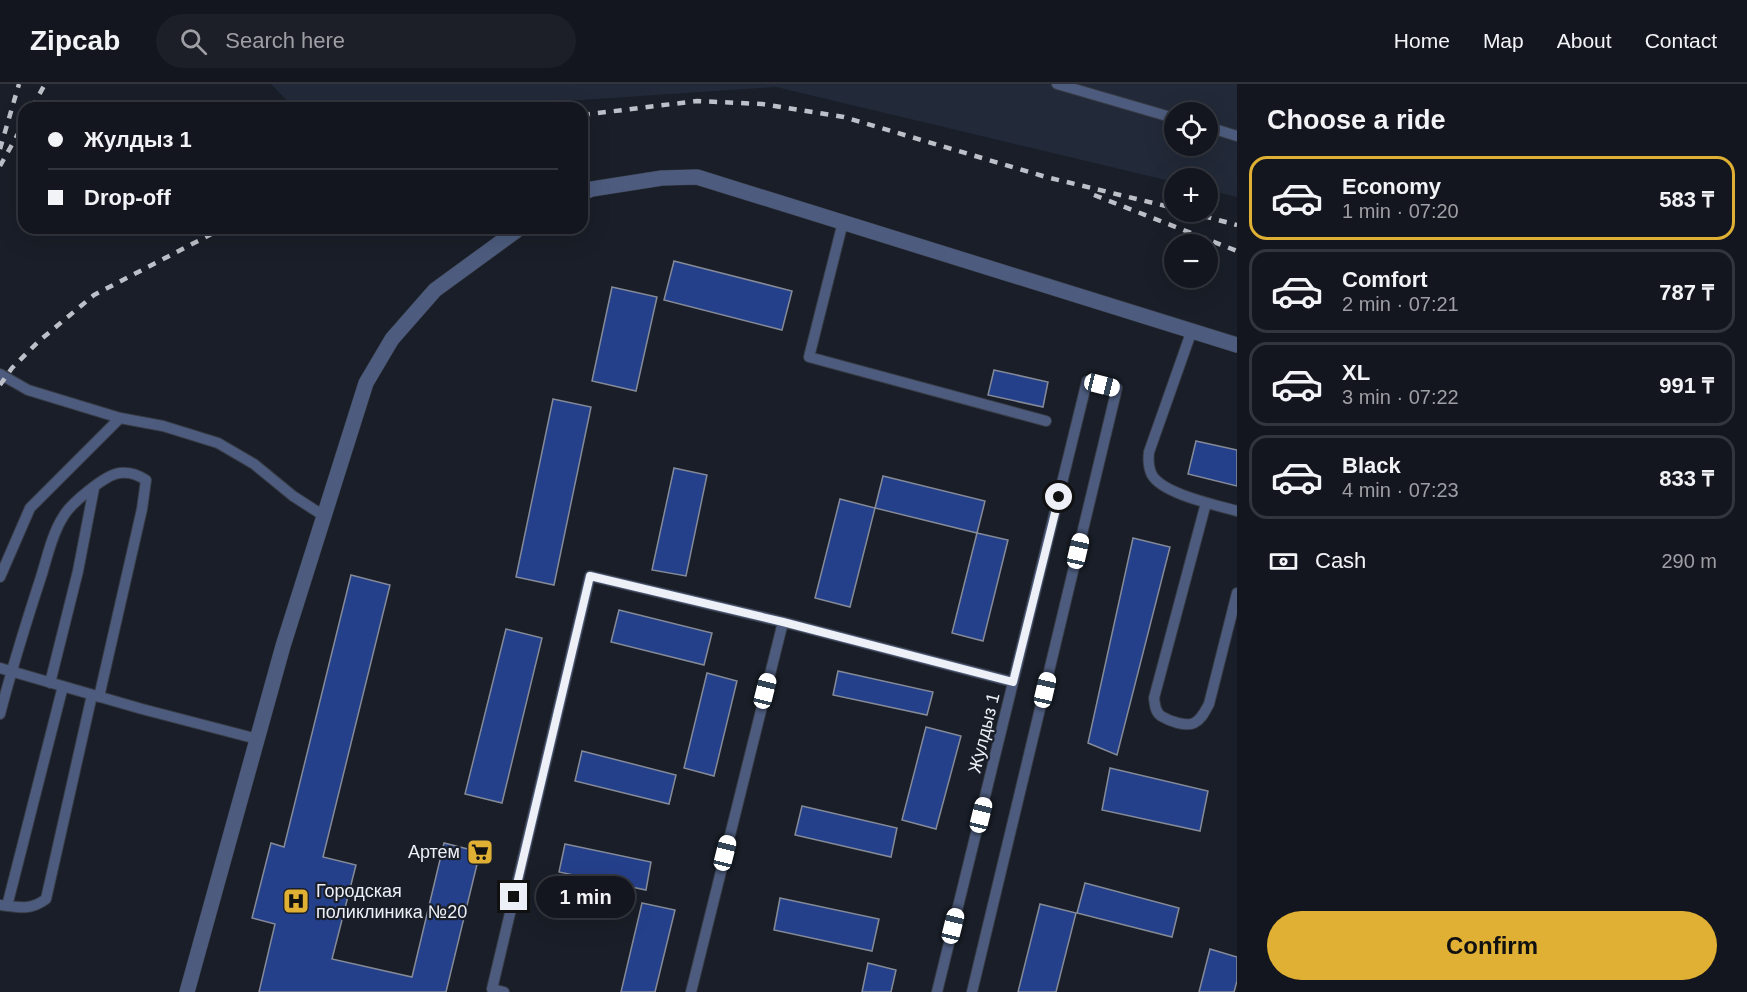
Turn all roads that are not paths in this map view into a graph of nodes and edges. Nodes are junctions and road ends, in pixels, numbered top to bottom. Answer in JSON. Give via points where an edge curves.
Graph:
{"nodes":[{"id":1,"x":1057,"y":84,"type":"edge"},
{"id":2,"x":1164,"y":115,"type":"edge"},
{"id":3,"x":1218,"y":130,"type":"edge"},
{"id":4,"x":1237,"y":136,"type":"edge"},
{"id":5,"x":588,"y":191,"type":"edge"},
{"id":6,"x":843,"y":222,"type":"junction"},
{"id":7,"x":512,"y":234,"type":"edge"},
{"id":8,"x":1192,"y":330,"type":"junction"},
{"id":9,"x":1237,"y":345,"type":"edge"},
{"id":10,"x":0,"y":375,"type":"edge"},
{"id":11,"x":120,"y":418,"type":"junction"},
{"id":12,"x":1046,"y":421,"type":"dead end"},
{"id":13,"x":94,"y":488,"type":"junction"},
{"id":14,"x":1206,"y":503,"type":"junction"},
{"id":15,"x":1237,"y":511,"type":"edge"},
{"id":16,"x":324,"y":516,"type":"junction"},
{"id":17,"x":0,"y":578,"type":"edge"},
{"id":18,"x":1237,"y":593,"type":"edge"},
{"id":19,"x":783,"y":622,"type":"junction"},
{"id":20,"x":5,"y":670,"type":"edge"},
{"id":21,"x":1013,"y":682,"type":"junction"},
{"id":22,"x":50,"y":683,"type":"junction"},
{"id":23,"x":63,"y":686,"type":"junction"},
{"id":24,"x":96,"y":696,"type":"junction"},
{"id":25,"x":0,"y":714,"type":"edge"},
{"id":26,"x":257,"y":739,"type":"junction"},
{"id":27,"x":4,"y":905,"type":"edge"},
{"id":28,"x":187,"y":992,"type":"edge"},
{"id":29,"x":504,"y":992,"type":"edge"},
{"id":30,"x":691,"y":992,"type":"edge"},
{"id":31,"x":937,"y":992,"type":"edge"},
{"id":32,"x":972,"y":992,"type":"edge"}],
"edges":[{"from":1,"to":2,"type":"lane"},
{"from":3,"to":4,"type":"lane"},
{"from":5,"to":6,"type":"street","via":[[662,178],[697,177]]},
{"from":6,"to":8,"type":"street"},
{"from":6,"to":12,"type":"lane","via":[[809,357]]},
{"from":7,"to":16,"type":"street","via":[[435,290],[392,339],[366,383]]},
{"from":8,"to":9,"type":"street"},
{"from":8,"to":14,"type":"lane","via":[[1149,452],[1148,465],[1153,476],[1169,488]]},
{"from":10,"to":11,"type":"lane","via":[[28,390]]},
{"from":11,"to":16,"type":"lane","via":[[218,443],[254,464]]},
{"from":11,"to":17,"type":"lane","via":[[30,508]]},
{"from":13,"to":20,"type":"lane","via":[[63,516]]},
{"from":13,"to":22,"type":"lane"},
{"from":13,"to":24,"type":"lane","via":[[118,473],[136,473],[146,480]]},
{"from":14,"to":15,"type":"lane"},
{"from":14,"to":18,"type":"lane","via":[[1154,698],[1160,716],[1185,725],[1203,716]]},
{"from":16,"to":26,"type":"street"},
{"from":19,"to":21,"type":"lane"},
{"from":19,"to":29,"type":"lane","via":[[590,576],[492,989]]},
{"from":19,"to":30,"type":"lane"},
{"from":20,"to":22,"type":"lane"},
{"from":20,"to":25,"type":"lane"},
{"from":21,"to":31,"type":"lane","name":"Жулдыз 1"},
{"from":21,"to":32,"type":"lane","name":"Жулдыз 1","via":[[1088,381],[1117,388]]},
{"from":22,"to":23,"type":"lane"},
{"from":23,"to":24,"type":"lane"},
{"from":23,"to":27,"type":"lane"},
{"from":24,"to":26,"type":"lane"},
{"from":24,"to":27,"type":"lane","via":[[46,899],[26,908]]},
{"from":26,"to":28,"type":"street"}]}
